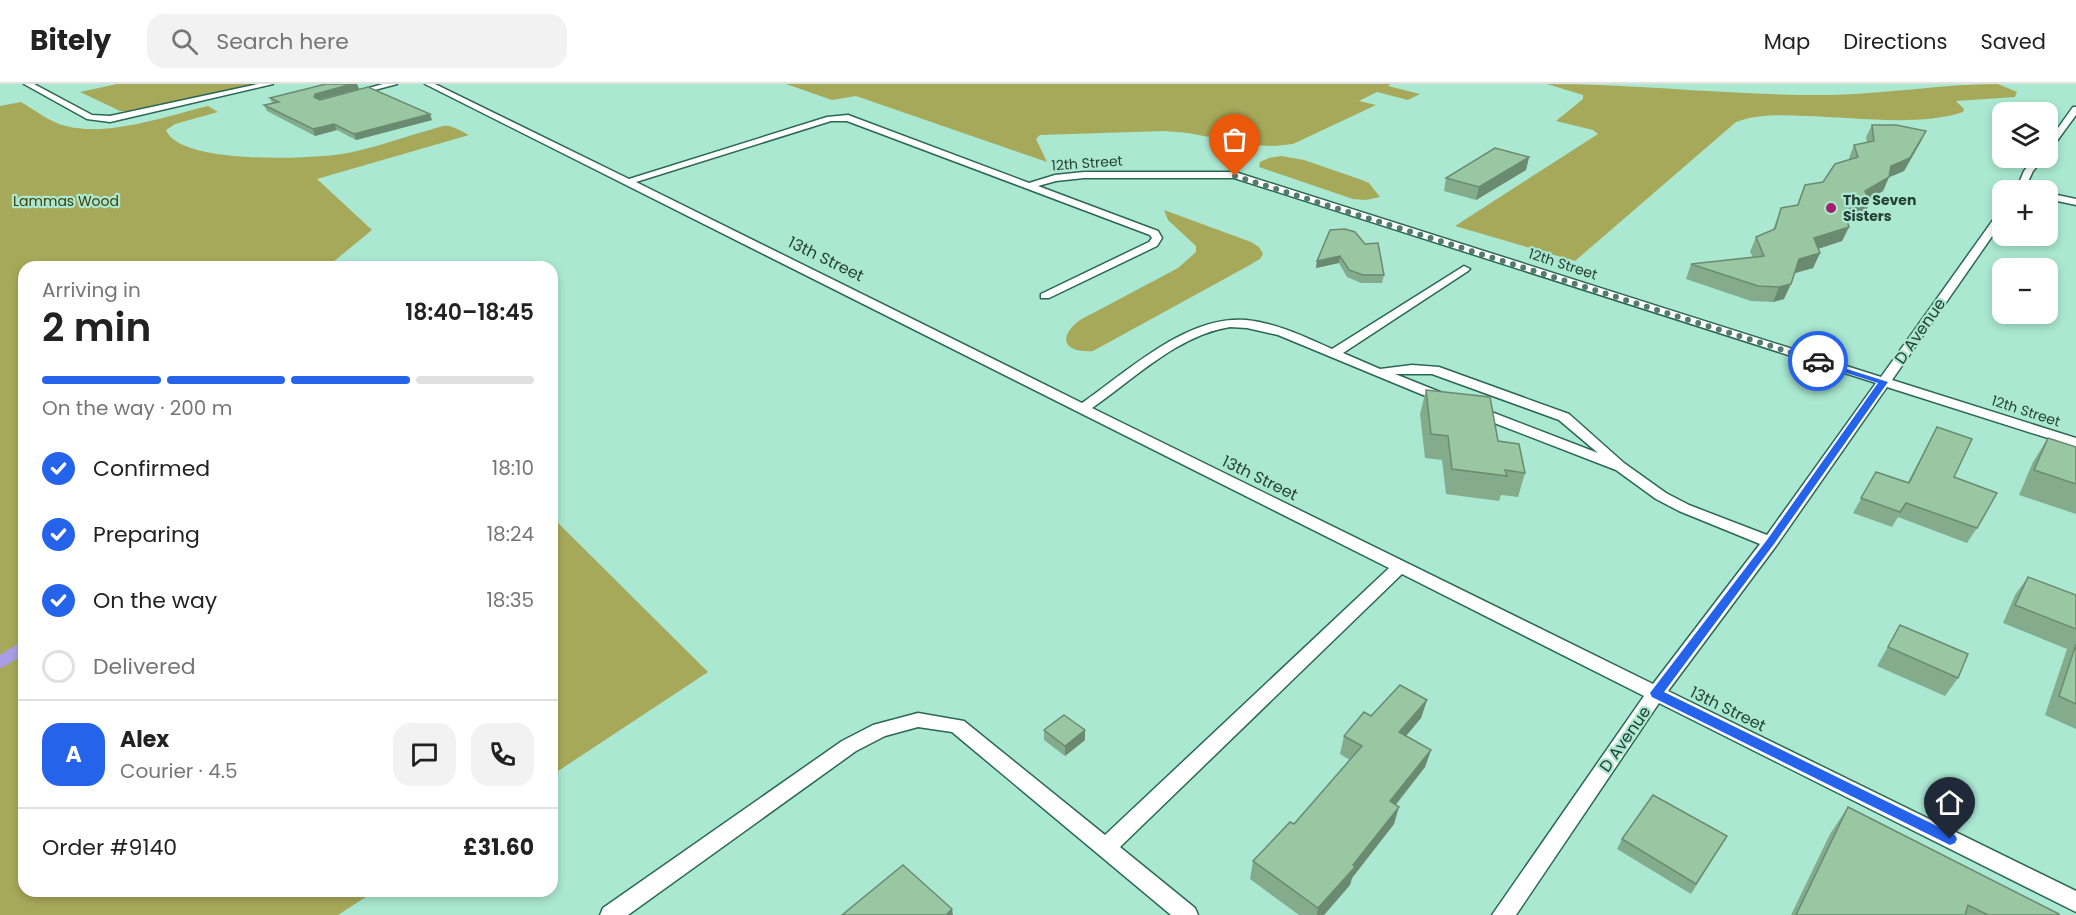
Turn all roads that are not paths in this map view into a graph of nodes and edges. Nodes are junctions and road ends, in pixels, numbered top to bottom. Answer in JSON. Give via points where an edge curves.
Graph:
{"nodes":[{"id":1,"x":28,"y":84,"type":"edge"},
{"id":2,"x":269,"y":84,"type":"edge"},
{"id":3,"x":393,"y":84,"type":"edge"},
{"id":4,"x":429,"y":84,"type":"edge"},
{"id":5,"x":342,"y":97,"type":"edge"},
{"id":6,"x":2076,"y":110,"type":"edge"},
{"id":7,"x":2058,"y":134,"type":"edge"},
{"id":8,"x":628,"y":182,"type":"junction"},
{"id":9,"x":1032,"y":185,"type":"junction"},
{"id":10,"x":2058,"y":198,"type":"edge"},
{"id":11,"x":2076,"y":202,"type":"edge"},
{"id":12,"x":1992,"y":229,"type":"edge"},
{"id":13,"x":1464,"y":269,"type":"dead end"},
{"id":14,"x":1045,"y":296,"type":"dead end"},
{"id":15,"x":1333,"y":354,"type":"junction"},
{"id":16,"x":1379,"y":372,"type":"junction"},
{"id":17,"x":1883,"y":382,"type":"junction"},
{"id":18,"x":1083,"y":409,"type":"junction"},
{"id":19,"x":2076,"y":443,"type":"edge"},
{"id":20,"x":1621,"y":467,"type":"junction"},
{"id":21,"x":1770,"y":542,"type":"junction"},
{"id":22,"x":1400,"y":567,"type":"junction"},
{"id":23,"x":1656,"y":693,"type":"junction"},
{"id":24,"x":1105,"y":848,"type":"junction"},
{"id":25,"x":2076,"y":902,"type":"edge"},
{"id":26,"x":611,"y":915,"type":"edge"},
{"id":27,"x":1187,"y":915,"type":"edge"},
{"id":28,"x":1503,"y":915,"type":"edge"}],
"edges":[{"from":1,"to":2,"type":"lane","via":[[90,117],[110,119]]},
{"from":3,"to":5,"type":"lane"},
{"from":4,"to":8,"type":"lane","name":"13th Street"},
{"from":6,"to":7,"type":"lane"},
{"from":8,"to":9,"type":"lane","via":[[830,119],[848,118]]},
{"from":8,"to":18,"type":"lane","name":"13th Street"},
{"from":9,"to":14,"type":"lane","via":[[1154,233],[1157,238],[1153,244]]},
{"from":9,"to":17,"type":"lane","name":"12th Street","via":[[1077,176],[1235,176]]},
{"from":10,"to":11,"type":"lane"},
{"from":12,"to":17,"type":"lane","name":"D Avenue"},
{"from":13,"to":15,"type":"lane"},
{"from":15,"to":16,"type":"lane"},
{"from":15,"to":18,"type":"lane","via":[[1268,329],[1236,324],[1213,326],[1176,346]]},
{"from":16,"to":20,"type":"lane"},
{"from":16,"to":20,"type":"lane","via":[[1434,370],[1564,417]]},
{"from":17,"to":19,"type":"lane","name":"12th Street"},
{"from":17,"to":21,"type":"lane","name":"D Avenue"},
{"from":18,"to":22,"type":"lane","name":"13th Street"},
{"from":20,"to":21,"type":"lane","via":[[1684,508]]},
{"from":21,"to":23,"type":"lane","name":"D Avenue"},
{"from":22,"to":23,"type":"lane","name":"13th Street"},
{"from":22,"to":24,"type":"lane"},
{"from":23,"to":25,"type":"lane","name":"13th Street"},
{"from":23,"to":28,"type":"lane","name":"D Avenue"},
{"from":24,"to":26,"type":"lane","via":[[957,726],[918,720],[880,729],[849,746]]},
{"from":24,"to":27,"type":"lane"}]}
